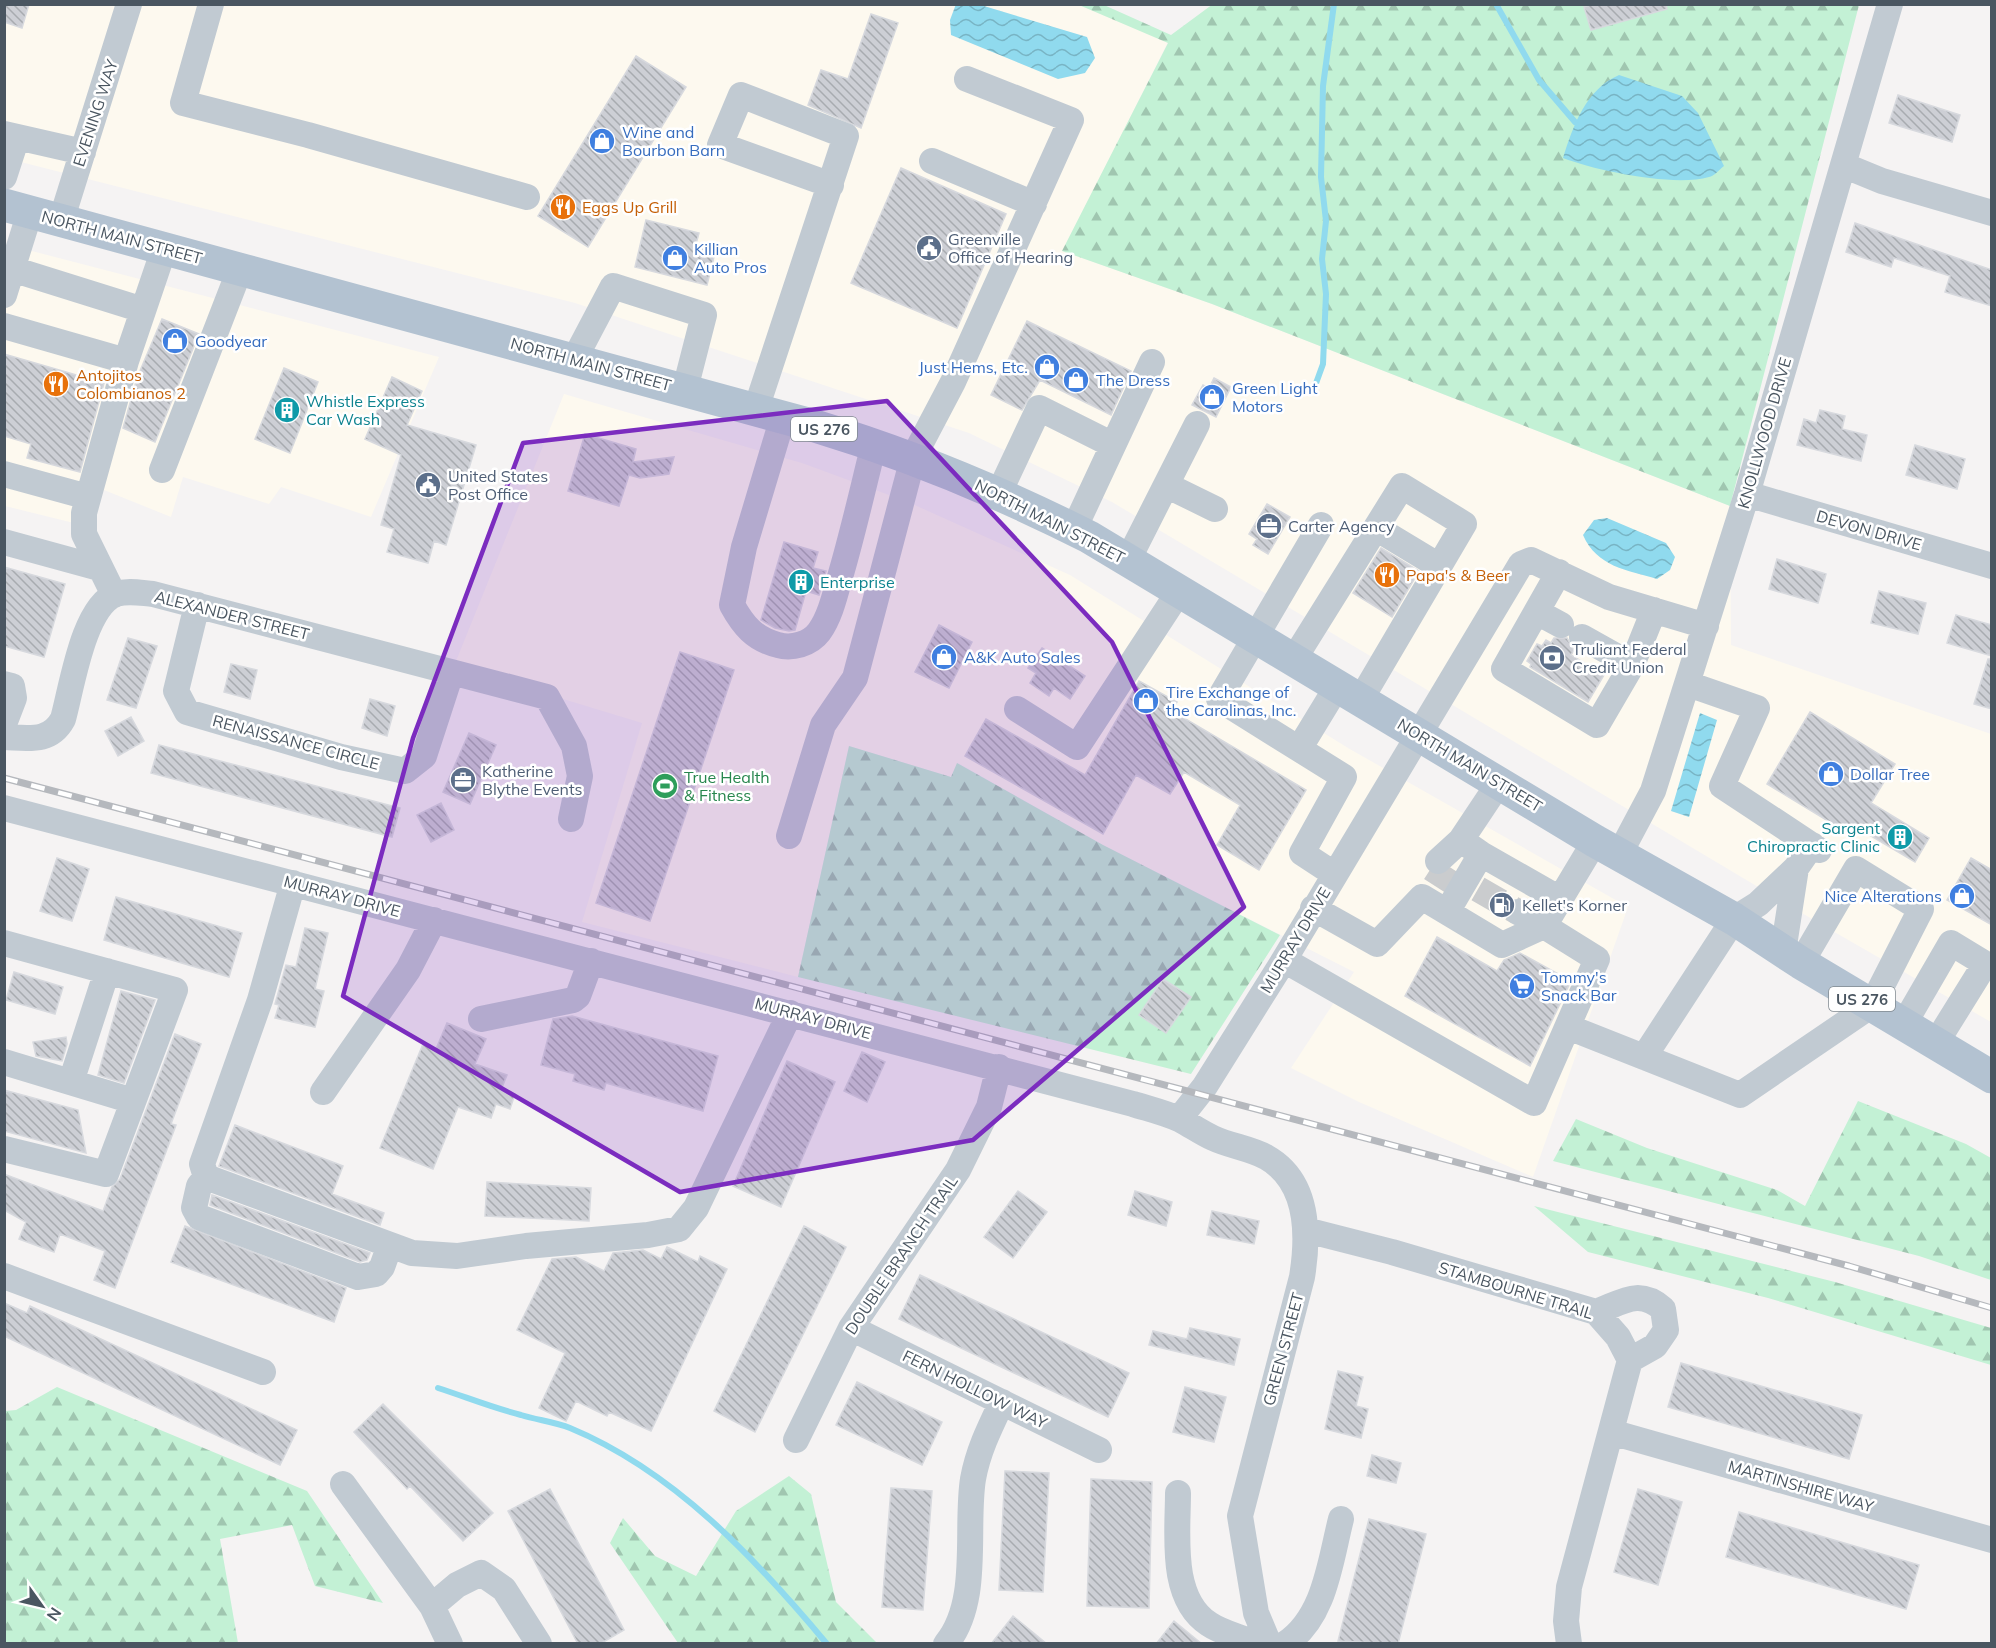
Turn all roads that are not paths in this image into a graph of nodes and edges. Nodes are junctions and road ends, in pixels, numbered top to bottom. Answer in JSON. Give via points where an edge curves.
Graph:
{"nodes":[{"id":1,"x":129,"y":4,"type":"edge"},
{"id":2,"x":211,"y":4,"type":"edge"},
{"id":3,"x":1890,"y":4,"type":"edge"},
{"id":4,"x":967,"y":79,"type":"dead end"},
{"id":5,"x":11,"y":136,"type":"edge"},
{"id":6,"x":83,"y":152,"type":"junction"},
{"id":7,"x":932,"y":161,"type":"dead end"},
{"id":8,"x":1843,"y":165,"type":"junction"},
{"id":9,"x":4,"y":177,"type":"edge"},
{"id":10,"x":831,"y":185,"type":"junction"},
{"id":11,"x":527,"y":197,"type":"dead end"},
{"id":12,"x":1034,"y":204,"type":"junction"},
{"id":13,"x":17,"y":208,"type":"edge"},
{"id":14,"x":1992,"y":213,"type":"edge"},
{"id":15,"x":61,"y":220,"type":"junction"},
{"id":16,"x":164,"y":249,"type":"junction"},
{"id":17,"x":12,"y":269,"type":"junction"},
{"id":18,"x":240,"y":269,"type":"junction"},
{"id":19,"x":4,"y":295,"type":"edge"},
{"id":20,"x":143,"y":310,"type":"junction"},
{"id":21,"x":4,"y":326,"type":"edge"},
{"id":22,"x":574,"y":360,"type":"junction"},
{"id":23,"x":126,"y":361,"type":"junction"},
{"id":24,"x":1152,"y":362,"type":"dead end"},
{"id":25,"x":685,"y":389,"type":"junction"},
{"id":26,"x":770,"y":413,"type":"junction"},
{"id":27,"x":1197,"y":424,"type":"dead end"},
{"id":28,"x":874,"y":444,"type":"junction"},
{"id":29,"x":1113,"y":445,"type":"junction"},
{"id":30,"x":913,"y":458,"type":"junction"},
{"id":31,"x":162,"y":470,"type":"dead end"},
{"id":32,"x":4,"y":474,"type":"edge"},
{"id":33,"x":1166,"y":485,"type":"junction"},
{"id":34,"x":999,"y":493,"type":"junction"},
{"id":35,"x":1747,"y":494,"type":"junction"},
{"id":36,"x":88,"y":498,"type":"junction"},
{"id":37,"x":1215,"y":509,"type":"dead end"},
{"id":38,"x":1321,"y":525,"type":"dead end"},
{"id":39,"x":1376,"y":528,"type":"junction"},
{"id":40,"x":1074,"y":529,"type":"junction"},
{"id":41,"x":4,"y":542,"type":"edge"},
{"id":42,"x":1128,"y":560,"type":"junction"},
{"id":43,"x":1439,"y":566,"type":"junction"},
{"id":44,"x":1992,"y":566,"type":"edge"},
{"id":45,"x":99,"y":568,"type":"junction"},
{"id":46,"x":1559,"y":572,"type":"junction"},
{"id":47,"x":1180,"y":590,"type":"junction"},
{"id":48,"x":114,"y":595,"type":"junction"},
{"id":49,"x":197,"y":605,"type":"junction"},
{"id":50,"x":1654,"y":610,"type":"junction"},
{"id":51,"x":1537,"y":612,"type":"junction"},
{"id":52,"x":1706,"y":626,"type":"junction"},
{"id":53,"x":1256,"y":636,"type":"junction"},
{"id":54,"x":1294,"y":659,"type":"junction"},
{"id":55,"x":1632,"y":665,"type":"junction"},
{"id":56,"x":451,"y":673,"type":"junction"},
{"id":57,"x":4,"y":684,"type":"edge"},
{"id":58,"x":1688,"y":684,"type":"junction"},
{"id":59,"x":1349,"y":692,"type":"junction"},
{"id":60,"x":1017,"y":709,"type":"dead end"},
{"id":61,"x":4,"y":724,"type":"edge"},
{"id":62,"x":1419,"y":733,"type":"junction"},
{"id":63,"x":4,"y":737,"type":"edge"},
{"id":64,"x":1299,"y":749,"type":"junction"},
{"id":65,"x":1499,"y":783,"type":"junction"},
{"id":66,"x":4,"y":808,"type":"edge"},
{"id":67,"x":572,"y":819,"type":"dead end"},
{"id":68,"x":789,"y":836,"type":"dead end"},
{"id":69,"x":1471,"y":847,"type":"junction"},
{"id":70,"x":1607,"y":848,"type":"junction"},
{"id":71,"x":1796,"y":868,"type":"junction"},
{"id":72,"x":1334,"y":874,"type":"junction"},
{"id":73,"x":1444,"y":880,"type":"junction"},
{"id":74,"x":293,"y":883,"type":"junction"},
{"id":75,"x":1560,"y":899,"type":"junction"},
{"id":76,"x":1313,"y":908,"type":"junction"},
{"id":77,"x":1447,"y":912,"type":"junction"},
{"id":78,"x":1518,"y":912,"type":"tunnel mouth"},
{"id":79,"x":1734,"y":919,"type":"junction"},
{"id":80,"x":434,"y":920,"type":"junction"},
{"id":81,"x":1544,"y":926,"type":"junction"},
{"id":82,"x":4,"y":943,"type":"edge"},
{"id":83,"x":1792,"y":957,"type":"junction"},
{"id":84,"x":1284,"y":960,"type":"junction"},
{"id":85,"x":591,"y":961,"type":"junction"},
{"id":86,"x":1988,"y":966,"type":"edge"},
{"id":87,"x":106,"y":971,"type":"junction"},
{"id":88,"x":1872,"y":1005,"type":"junction"},
{"id":89,"x":790,"y":1012,"type":"junction"},
{"id":90,"x":481,"y":1019,"type":"dead end"},
{"id":91,"x":1904,"y":1024,"type":"junction"},
{"id":92,"x":1568,"y":1027,"type":"junction"},
{"id":93,"x":1936,"y":1043,"type":"junction"},
{"id":94,"x":1644,"y":1058,"type":"junction"},
{"id":95,"x":4,"y":1062,"type":"edge"},
{"id":96,"x":999,"y":1067,"type":"junction"},
{"id":97,"x":1992,"y":1077,"type":"edge"},
{"id":98,"x":71,"y":1082,"type":"junction"},
{"id":99,"x":323,"y":1092,"type":"dead end"},
{"id":100,"x":133,"y":1101,"type":"junction"},
{"id":101,"x":1179,"y":1119,"type":"junction"},
{"id":102,"x":4,"y":1149,"type":"edge"},
{"id":103,"x":206,"y":1177,"type":"junction"},
{"id":104,"x":1306,"y":1230,"type":"junction"},
{"id":105,"x":390,"y":1245,"type":"junction"},
{"id":106,"x":4,"y":1276,"type":"edge"},
{"id":107,"x":1596,"y":1312,"type":"junction"},
{"id":108,"x":851,"y":1328,"type":"junction"},
{"id":109,"x":1630,"y":1360,"type":"junction"},
{"id":110,"x":262,"y":1372,"type":"dead end"},
{"id":111,"x":1002,"y":1402,"type":"junction"},
{"id":112,"x":1611,"y":1432,"type":"junction"},
{"id":113,"x":796,"y":1440,"type":"dead end"},
{"id":114,"x":1099,"y":1450,"type":"dead end"},
{"id":115,"x":343,"y":1484,"type":"dead end"},
{"id":116,"x":1178,"y":1493,"type":"dead end"},
{"id":117,"x":1341,"y":1519,"type":"dead end"},
{"id":118,"x":1992,"y":1540,"type":"edge"},
{"id":119,"x":432,"y":1606,"type":"junction"},
{"id":120,"x":450,"y":1644,"type":"edge"},
{"id":121,"x":539,"y":1644,"type":"edge"},
{"id":122,"x":946,"y":1644,"type":"edge"},
{"id":123,"x":1256,"y":1644,"type":"edge"},
{"id":124,"x":1269,"y":1644,"type":"edge"},
{"id":125,"x":1285,"y":1644,"type":"edge"},
{"id":126,"x":1569,"y":1644,"type":"edge"}],
"edges":[{"from":1,"to":6,"type":"street","name":"EVENING WAY"},
{"from":2,"to":11,"type":"street","via":[[183,103]]},
{"from":3,"to":8,"type":"street","name":"KNOLLWOOD DRIVE"},
{"from":4,"to":12,"type":"street","via":[[1071,120]]},
{"from":5,"to":6,"type":"street"},
{"from":5,"to":9,"type":"street"},
{"from":6,"to":15,"type":"street","name":"EVENING WAY"},
{"from":7,"to":12,"type":"street"},
{"from":8,"to":14,"type":"street","via":[[1882,181]]},
{"from":8,"to":35,"type":"street","name":"KNOLLWOOD DRIVE"},
{"from":10,"to":10,"type":"street","via":[[846,136],[741,95],[720,145]]},
{"from":10,"to":26,"type":"street"},
{"from":12,"to":30,"type":"street","via":[[953,382]]},
{"from":13,"to":15,"type":"main road","name":"NORTH MAIN STREET","number":"US 276"},
{"from":13,"to":17,"type":"street"},
{"from":15,"to":16,"type":"main road","name":"NORTH MAIN STREET","number":"US 276"},
{"from":16,"to":18,"type":"main road","name":"NORTH MAIN STREET","number":"US 276"},
{"from":16,"to":20,"type":"street"},
{"from":17,"to":19,"type":"street"},
{"from":17,"to":20,"type":"street"},
{"from":18,"to":22,"type":"main road","name":"NORTH MAIN STREET","number":"US 276"},
{"from":18,"to":31,"type":"street"},
{"from":20,"to":23,"type":"street"},
{"from":21,"to":23,"type":"street"},
{"from":22,"to":25,"type":"main road","name":"NORTH MAIN STREET","number":"US 276"},
{"from":22,"to":25,"type":"street","via":[[613,286],[704,315]]},
{"from":23,"to":36,"type":"street"},
{"from":24,"to":29,"type":"street"},
{"from":25,"to":26,"type":"main road","name":"NORTH MAIN STREET","number":"US 276"},
{"from":26,"to":28,"type":"main road","name":"NORTH MAIN STREET","number":"US 276"},
{"from":26,"to":28,"type":"street","via":[[732,605],[752,634],[763,642],[786,647],[804,644],[819,633],[832,605]]},
{"from":27,"to":33,"type":"street"},
{"from":28,"to":30,"type":"main road","name":"NORTH MAIN STREET","number":"US 276"},
{"from":29,"to":34,"type":"street","via":[[1039,408]]},
{"from":29,"to":40,"type":"street"},
{"from":30,"to":34,"type":"main road","name":"NORTH MAIN STREET","number":"US 276"},
{"from":30,"to":68,"type":"street","via":[[855,678],[823,725]]},
{"from":32,"to":36,"type":"street"},
{"from":33,"to":37,"type":"street"},
{"from":33,"to":42,"type":"street"},
{"from":34,"to":40,"type":"main road","name":"NORTH MAIN STREET","number":"US 276"},
{"from":35,"to":44,"type":"street","name":"DEVON DRIVE"},
{"from":35,"to":52,"type":"street","name":"KNOLLWOOD DRIVE"},
{"from":36,"to":45,"type":"street","via":[[84,534]]},
{"from":38,"to":53,"type":"street"},
{"from":39,"to":43,"type":"street"},
{"from":39,"to":43,"type":"street","via":[[1402,486],[1464,524]]},
{"from":39,"to":54,"type":"street"},
{"from":40,"to":42,"type":"main road","name":"NORTH MAIN STREET","number":"US 276"},
{"from":41,"to":45,"type":"street"},
{"from":42,"to":47,"type":"main road","name":"NORTH MAIN STREET","number":"US 276"},
{"from":43,"to":59,"type":"street"},
{"from":45,"to":48,"type":"street"},
{"from":46,"to":50,"type":"street","name":"MURRAY DRIVE","via":[[1609,597]]},
{"from":46,"to":51,"type":"street"},
{"from":46,"to":62,"type":"street","name":"MURRAY DRIVE","via":[[1531,560],[1521,564]]},
{"from":47,"to":53,"type":"main road","name":"NORTH MAIN STREET","number":"US 276"},
{"from":47,"to":60,"type":"street","via":[[1077,747]]},
{"from":48,"to":49,"type":"street","name":"ALEXANDER STREET","via":[[131,592]]},
{"from":48,"to":63,"type":"street","via":[[94,614],[57,731],[30,738]]},
{"from":49,"to":56,"type":"street","name":"ALEXANDER STREET"},
{"from":49,"to":56,"type":"street","name":"RENAISSANCE CIRCLE","via":[[176,691],[187,712],[341,757],[405,771],[424,756]]},
{"from":50,"to":52,"type":"street","name":"MURRAY DRIVE"},
{"from":50,"to":55,"type":"street"},
{"from":51,"to":55,"type":"street"},
{"from":51,"to":55,"type":"street","via":[[1504,669],[1597,725]]},
{"from":52,"to":58,"type":"street","name":"KNOLLWOOD DRIVE"},
{"from":53,"to":54,"type":"main road","name":"NORTH MAIN STREET","number":"US 276"},
{"from":53,"to":64,"type":"street","via":[[1219,699]]},
{"from":54,"to":59,"type":"main road","name":"NORTH MAIN STREET","number":"US 276"},
{"from":56,"to":67,"type":"street","name":"ALEXANDER STREET","via":[[547,697],[574,746],[580,776]]},
{"from":57,"to":61,"type":"street","via":[[12,686],[14,698]]},
{"from":58,"to":70,"type":"street","name":"KNOLLWOOD DRIVE","via":[[1653,791]]},
{"from":58,"to":71,"type":"street","via":[[1757,708],[1722,786],[1816,847]]},
{"from":59,"to":62,"type":"main road","name":"NORTH MAIN STREET","number":"US 276"},
{"from":59,"to":64,"type":"street"},
{"from":62,"to":65,"type":"main road","name":"NORTH MAIN STREET","number":"US 276"},
{"from":62,"to":72,"type":"street","name":"MURRAY DRIVE"},
{"from":64,"to":72,"type":"street","via":[[1344,777],[1302,853]]},
{"from":65,"to":69,"type":"street"},
{"from":65,"to":70,"type":"main road","name":"NORTH MAIN STREET","number":"US 276"},
{"from":66,"to":74,"type":"street","name":"MURRAY DRIVE"},
{"from":69,"to":73,"type":"street"},
{"from":69,"to":73,"type":"street"},
{"from":69,"to":75,"type":"street"},
{"from":70,"to":75,"type":"street","name":"KNOLLWOOD DRIVE"},
{"from":70,"to":79,"type":"main road","name":"NORTH MAIN STREET","number":"US 276"},
{"from":71,"to":79,"type":"street","via":[[1758,904]]},
{"from":71,"to":83,"type":"street"},
{"from":72,"to":76,"type":"street","name":"MURRAY DRIVE"},
{"from":73,"to":76,"type":"street","via":[[1377,944]]},
{"from":73,"to":77,"type":"street"},
{"from":73,"to":77,"type":"street"},
{"from":74,"to":80,"type":"street","name":"MURRAY DRIVE"},
{"from":74,"to":103,"type":"street","via":[[260,1000],[202,1164]]},
{"from":75,"to":81,"type":"street","name":"KNOLLWOOD DRIVE"},
{"from":76,"to":84,"type":"street","name":"MURRAY DRIVE"},
{"from":77,"to":81,"type":"street","via":[[1502,945]]},
{"from":78,"to":81,"type":"street"},
{"from":79,"to":83,"type":"main road","name":"NORTH MAIN STREET","number":"US 276"},
{"from":79,"to":94,"type":"street"},
{"from":80,"to":85,"type":"street","name":"MURRAY DRIVE"},
{"from":80,"to":99,"type":"street","via":[[408,970]]},
{"from":81,"to":92,"type":"street","via":[[1598,959]]},
{"from":82,"to":87,"type":"street"},
{"from":83,"to":88,"type":"main road","name":"NORTH MAIN STREET","number":"US 276"},
{"from":83,"to":88,"type":"street","via":[[1856,869],[1921,909]]},
{"from":84,"to":92,"type":"street","via":[[1534,1104]]},
{"from":84,"to":101,"type":"street","name":"MURRAY DRIVE","via":[[1205,1086]]},
{"from":85,"to":89,"type":"street","name":"MURRAY DRIVE"},
{"from":85,"to":90,"type":"street","via":[[573,1000]]},
{"from":86,"to":91,"type":"street","via":[[1951,943]]},
{"from":86,"to":93,"type":"street"},
{"from":87,"to":98,"type":"street"},
{"from":87,"to":100,"type":"street","via":[[175,990]]},
{"from":88,"to":91,"type":"main road","name":"NORTH MAIN STREET","number":"US 276"},
{"from":88,"to":94,"type":"street","via":[[1740,1095]]},
{"from":89,"to":96,"type":"street","name":"MURRAY DRIVE"},
{"from":89,"to":105,"type":"street","via":[[696,1208],[679,1229],[457,1256],[412,1253]]},
{"from":91,"to":93,"type":"main road","name":"NORTH MAIN STREET","number":"US 276"},
{"from":92,"to":94,"type":"street"},
{"from":93,"to":97,"type":"main road","name":"NORTH MAIN STREET","number":"US 276"},
{"from":95,"to":98,"type":"street"},
{"from":96,"to":101,"type":"street","name":"MURRAY DRIVE"},
{"from":96,"to":108,"type":"street","name":"DOUBLE BRANCH TRAIL","via":[[989,1107],[958,1170]]},
{"from":98,"to":100,"type":"street"},
{"from":100,"to":102,"type":"street","via":[[106,1174]]},
{"from":101,"to":104,"type":"street","name":"GREEN STREET","via":[[1214,1139],[1266,1157],[1279,1167],[1295,1188]]},
{"from":103,"to":105,"type":"street"},
{"from":103,"to":105,"type":"street","via":[[199,1186],[194,1208],[199,1217],[347,1273],[367,1278],[376,1274]]},
{"from":104,"to":107,"type":"street","name":"STAMBOURNE TRAIL"},
{"from":104,"to":124,"type":"street","name":"GREEN STREET","via":[[1302,1277],[1240,1516],[1256,1613]]},
{"from":106,"to":110,"type":"street"},
{"from":107,"to":109,"type":"street","name":"STAMBOURNE TRAIL","via":[[1618,1337]]},
{"from":107,"to":109,"type":"street","via":[[1637,1297],[1650,1298],[1663,1309],[1666,1330],[1655,1346]]},
{"from":108,"to":111,"type":"street","name":"FERN HOLLOW WAY"},
{"from":108,"to":113,"type":"street","name":"DOUBLE BRANCH TRAIL"},
{"from":109,"to":112,"type":"street"},
{"from":111,"to":114,"type":"street","name":"FERN HOLLOW WAY"},
{"from":111,"to":122,"type":"street","via":[[980,1449],[973,1480],[967,1594],[959,1623]]},
{"from":112,"to":118,"type":"street","name":"MARTINSHIRE WAY"},
{"from":112,"to":126,"type":"street","via":[[1569,1587]]},
{"from":115,"to":119,"type":"street"},
{"from":116,"to":123,"type":"street","via":[[1179,1560],[1192,1607],[1209,1624]]},
{"from":117,"to":125,"type":"street","via":[[1315,1610],[1302,1632]]},
{"from":119,"to":120,"type":"street"},
{"from":119,"to":121,"type":"street","via":[[457,1585],[481,1573],[504,1589]]}]}
